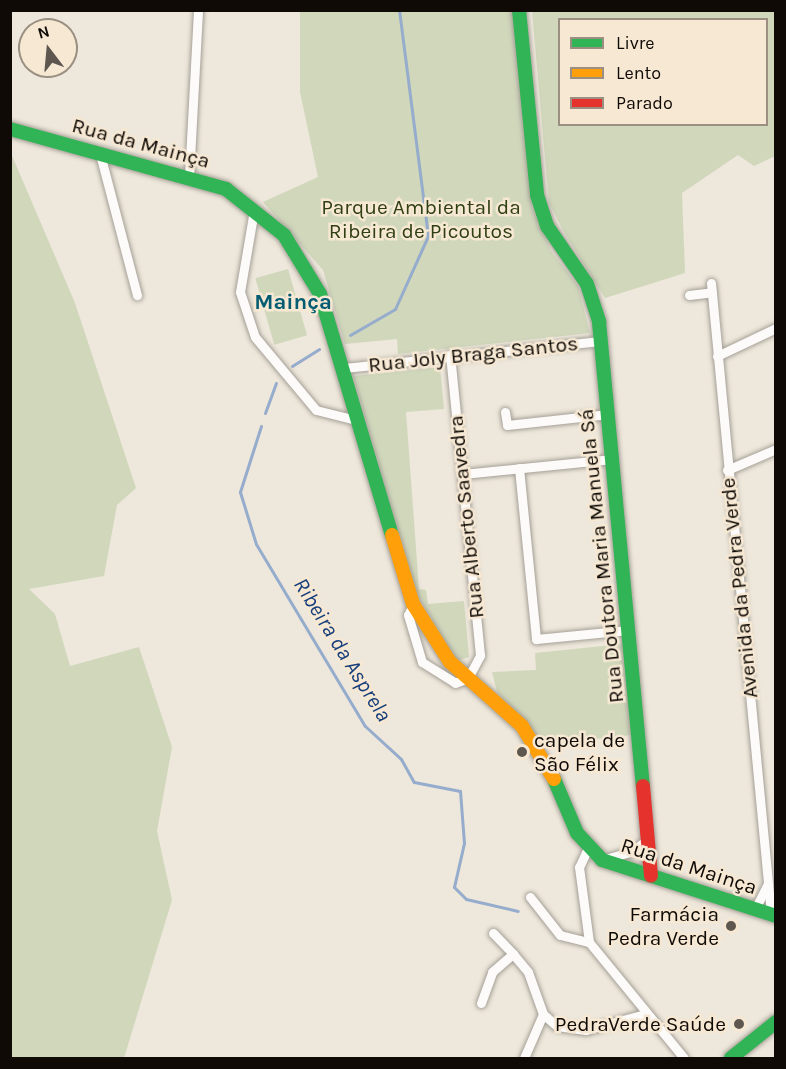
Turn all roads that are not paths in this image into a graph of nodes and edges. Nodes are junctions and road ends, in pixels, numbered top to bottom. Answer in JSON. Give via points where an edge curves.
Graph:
{"nodes":[{"id":1,"x":198,"y":10,"type":"edge"},
{"id":2,"x":519,"y":10,"type":"edge"},
{"id":3,"x":10,"y":129,"type":"edge"},
{"id":4,"x":100,"y":154,"type":"junction"},
{"id":5,"x":189,"y":177,"type":"junction"},
{"id":6,"x":254,"y":210,"type":"junction"},
{"id":7,"x":137,"y":295,"type":"dead end"},
{"id":8,"x":689,"y":295,"type":"dead end"},
{"id":9,"x":776,"y":328,"type":"edge"},
{"id":10,"x":601,"y":341,"type":"junction"},
{"id":11,"x":450,"y":354,"type":"junction"},
{"id":12,"x":717,"y":356,"type":"junction"},
{"id":13,"x":344,"y":368,"type":"junction"},
{"id":14,"x":506,"y":412,"type":"dead end"},
{"id":15,"x":608,"y":414,"type":"junction"},
{"id":16,"x":360,"y":421,"type":"junction"},
{"id":17,"x":776,"y":449,"type":"edge"},
{"id":18,"x":613,"y":459,"type":"junction"},
{"id":19,"x":519,"y":468,"type":"junction"},
{"id":20,"x":727,"y":471,"type":"junction"},
{"id":21,"x":462,"y":474,"type":"junction"},
{"id":22,"x":413,"y":604,"type":"junction"},
{"id":23,"x":629,"y":630,"type":"junction"},
{"id":24,"x":468,"y":678,"type":"junction"},
{"id":25,"x":650,"y":838,"type":"junction"},
{"id":26,"x":588,"y":848,"type":"junction"},
{"id":27,"x":602,"y":860,"type":"junction"},
{"id":28,"x":651,"y":876,"type":"junction"},
{"id":29,"x":768,"y":884,"type":"junction"},
{"id":30,"x":530,"y":897,"type":"dead end"},
{"id":31,"x":755,"y":909,"type":"junction"},
{"id":32,"x":773,"y":915,"type":"edge"},
{"id":33,"x":492,"y":933,"type":"dead end"},
{"id":34,"x":589,"y":942,"type":"junction"},
{"id":35,"x":513,"y":954,"type":"junction"},
{"id":36,"x":481,"y":1003,"type":"dead end"},
{"id":37,"x":543,"y":1014,"type":"junction"},
{"id":38,"x":645,"y":1014,"type":"junction"},
{"id":39,"x":776,"y":1022,"type":"edge"},
{"id":40,"x":524,"y":1059,"type":"edge"},
{"id":41,"x":684,"y":1059,"type":"edge"},
{"id":42,"x":731,"y":1059,"type":"edge"}],
"edges":[{"from":1,"to":5,"type":"street"},
{"from":2,"to":10,"type":"street","name":"Rua Doutora Maria Manuela Sá","via":[[537,195],[548,226],[587,284]]},
{"from":3,"to":4,"type":"street","name":"Rua da Mainça"},
{"from":4,"to":5,"type":"street","name":"Rua da Mainça"},
{"from":4,"to":7,"type":"street"},
{"from":5,"to":6,"type":"street","name":"Rua da Mainça","via":[[226,189]]},
{"from":6,"to":13,"type":"street","name":"Rua da Mainça","via":[[303,258]]},
{"from":6,"to":16,"type":"street","via":[[240,292],[255,337],[316,411]]},
{"from":8,"to":12,"type":"street","name":"Avenida da Pedra Verde","via":[[711,287]]},
{"from":9,"to":12,"type":"street"},
{"from":10,"to":11,"type":"street","name":"Rua Joly Braga Santos"},
{"from":10,"to":15,"type":"street","name":"Rua Doutora Maria Manuela Sá"},
{"from":11,"to":13,"type":"street","name":"Rua Joly Braga Santos"},
{"from":11,"to":21,"type":"street","name":"Rua Alberto Saavedra"},
{"from":12,"to":20,"type":"street","name":"Avenida da Pedra Verde"},
{"from":13,"to":16,"type":"street","name":"Rua da Mainça"},
{"from":14,"to":15,"type":"street","via":[[507,425]]},
{"from":15,"to":18,"type":"street","name":"Rua Doutora Maria Manuela Sá"},
{"from":16,"to":22,"type":"street","name":"Rua da Mainça"},
{"from":17,"to":20,"type":"street"},
{"from":18,"to":19,"type":"street"},
{"from":18,"to":23,"type":"street","name":"Rua Doutora Maria Manuela Sá"},
{"from":19,"to":21,"type":"street"},
{"from":19,"to":23,"type":"street","via":[[537,639]]},
{"from":20,"to":29,"type":"street","name":"Avenida da Pedra Verde"},
{"from":21,"to":24,"type":"street","name":"Rua Alberto Saavedra","via":[[480,655]]},
{"from":22,"to":24,"type":"street","name":"Rua da Mainça","via":[[450,662]]},
{"from":22,"to":24,"type":"street","name":"Rua da Mainça","via":[[408,615],[422,662],[455,683]]},
{"from":23,"to":25,"type":"street","name":"Rua Doutora Maria Manuela Sá"},
{"from":24,"to":26,"type":"street","name":"Rua da Mainça","via":[[522,726],[548,765]]},
{"from":25,"to":27,"type":"street","via":[[633,851]]},
{"from":25,"to":28,"type":"street","name":"Rua Doutora Maria Manuela Sá"},
{"from":26,"to":27,"type":"street","name":"Rua da Mainça"},
{"from":26,"to":34,"type":"street","via":[[579,867]]},
{"from":27,"to":28,"type":"street","name":"Rua da Mainça"},
{"from":28,"to":31,"type":"street","name":"Rua da Mainça"},
{"from":29,"to":31,"type":"street"},
{"from":29,"to":32,"type":"street","name":"Avenida da Pedra Verde"},
{"from":30,"to":34,"type":"street","via":[[560,935]]},
{"from":31,"to":32,"type":"street","name":"Rua da Mainça"},
{"from":33,"to":35,"type":"street"},
{"from":34,"to":38,"type":"street"},
{"from":35,"to":36,"type":"street","via":[[492,972]]},
{"from":35,"to":37,"type":"street","via":[[528,972]]},
{"from":37,"to":38,"type":"street","via":[[557,1026],[586,1030]]},
{"from":37,"to":40,"type":"street"},
{"from":38,"to":41,"type":"street"},
{"from":39,"to":42,"type":"street"}]}
